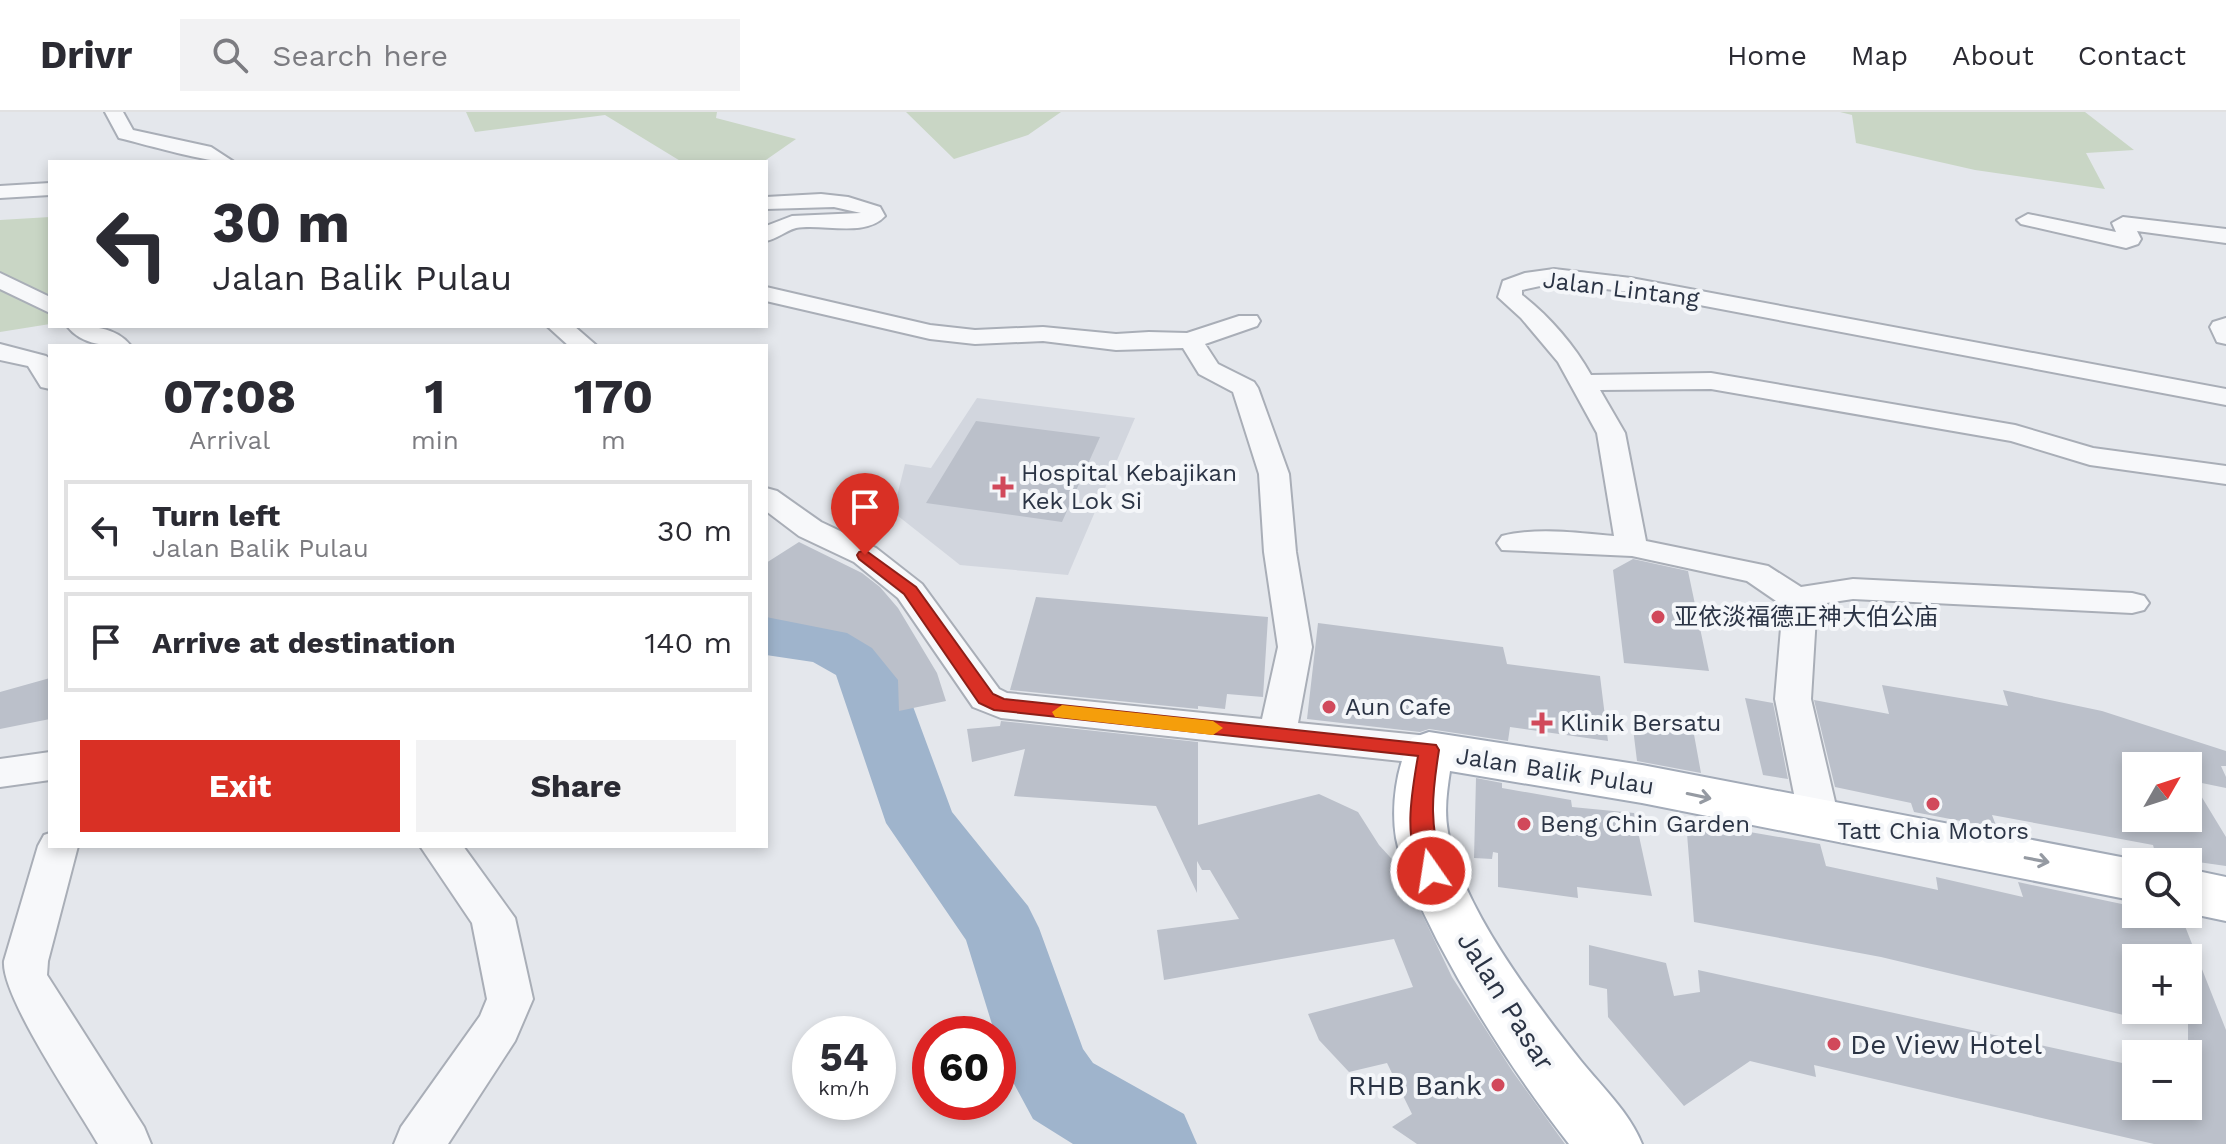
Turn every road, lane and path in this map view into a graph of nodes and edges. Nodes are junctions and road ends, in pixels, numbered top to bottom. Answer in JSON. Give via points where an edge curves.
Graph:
{"nodes":[{"id":1,"x":114,"y":112,"type":"edge"},
{"id":2,"x":220,"y":160,"type":"edge"},
{"id":3,"x":48,"y":189,"type":"edge"},
{"id":4,"x":0,"y":192,"type":"edge"},
{"id":5,"x":768,"y":203,"type":"edge"},
{"id":6,"x":2028,"y":220,"type":"dead end"},
{"id":7,"x":768,"y":232,"type":"edge"},
{"id":8,"x":2226,"y":236,"type":"edge"},
{"id":9,"x":0,"y":280,"type":"edge"},
{"id":10,"x":768,"y":294,"type":"edge"},
{"id":11,"x":48,"y":305,"type":"edge"},
{"id":12,"x":1248,"y":321,"type":"dead end"},
{"id":13,"x":2226,"y":325,"type":"edge"},
{"id":14,"x":83,"y":328,"type":"edge"},
{"id":15,"x":562,"y":328,"type":"edge"},
{"id":16,"x":2226,"y":337,"type":"edge"},
{"id":17,"x":1191,"y":341,"type":"junction"},
{"id":18,"x":114,"y":344,"type":"edge"},
{"id":19,"x":582,"y":344,"type":"edge"},
{"id":20,"x":0,"y":352,"type":"edge"},
{"id":21,"x":48,"y":373,"type":"edge"},
{"id":22,"x":1586,"y":384,"type":"junction"},
{"id":23,"x":2226,"y":397,"type":"edge"},
{"id":24,"x":2226,"y":475,"type":"edge"},
{"id":25,"x":768,"y":498,"type":"edge"},
{"id":26,"x":1513,"y":543,"type":"dead end"},
{"id":27,"x":1632,"y":547,"type":"junction"},
{"id":28,"x":1795,"y":598,"type":"junction"},
{"id":29,"x":2132,"y":603,"type":"dead end"},
{"id":30,"x":1277,"y":734,"type":"junction"},
{"id":31,"x":1429,"y":750,"type":"junction"},
{"id":32,"x":48,"y":766,"type":"edge"},
{"id":33,"x":0,"y":773,"type":"edge"},
{"id":34,"x":1819,"y":819,"type":"junction"},
{"id":35,"x":57,"y":848,"type":"edge"},
{"id":36,"x":441,"y":848,"type":"edge"},
{"id":37,"x":2122,"y":877,"type":"edge"},
{"id":38,"x":2202,"y":894,"type":"edge"},
{"id":39,"x":2226,"y":899,"type":"edge"},
{"id":40,"x":126,"y":1144,"type":"edge"},
{"id":41,"x":419,"y":1144,"type":"edge"},
{"id":42,"x":1610,"y":1144,"type":"edge"}],
"edges":[{"from":1,"to":2,"type":"street","via":[[126,134],[204,151]]},
{"from":3,"to":4,"type":"street"},
{"from":5,"to":7,"type":"street","via":[[835,201],[863,206],[874,216],[863,221],[802,220]]},
{"from":6,"to":8,"type":"street","via":[[2126,241],[2123,223]]},
{"from":9,"to":11,"type":"street"},
{"from":10,"to":17,"type":"street","via":[[930,332],[975,337],[1043,334],[1116,342]]},
{"from":12,"to":17,"type":"street"},
{"from":13,"to":16,"type":"street"},
{"from":14,"to":18,"type":"street"},
{"from":15,"to":19,"type":"street"},
{"from":17,"to":30,"type":"street","via":[[1208,369],[1245,388],[1274,474],[1295,647]]},
{"from":20,"to":21,"type":"street","via":[[32,357]]},
{"from":22,"to":23,"type":"street","name":"Jalan Lintang","via":[[1530,313],[1510,297],[1511,286],[1547,275],[1631,285]]},
{"from":22,"to":24,"type":"street","via":[[1711,381],[2015,433],[2090,456]]},
{"from":22,"to":27,"type":"street","name":"Jalan Lintang","via":[[1611,433]]},
{"from":25,"to":30,"type":"street","name":"Jalan Balik Pulau","via":[[810,529],[865,555],[910,591],[986,698],[1016,708]]},
{"from":26,"to":27,"type":"street"},
{"from":27,"to":28,"type":"street","via":[[1757,573]]},
{"from":28,"to":29,"type":"street","via":[[1853,589]]},
{"from":28,"to":34,"type":"street","via":[[1799,616],[1793,699]]},
{"from":30,"to":31,"type":"street","name":"Jalan Balik Pulau"},
{"from":31,"to":34,"type":"main road","name":"Jalan Balik Pulau","one_way":true},
{"from":31,"to":42,"type":"main road","name":"Jalan Pasar","via":[[1420,802],[1431,871],[1486,975],[1560,1088]]},
{"from":32,"to":33,"type":"street"},
{"from":34,"to":37,"type":"main road","name":"Jalan Balik Pulau","one_way":true},
{"from":35,"to":40,"type":"street","via":[[25,975]]},
{"from":36,"to":41,"type":"street","via":[[493,918],[510,999],[499,1027]]},
{"from":38,"to":39,"type":"main road"}]}
